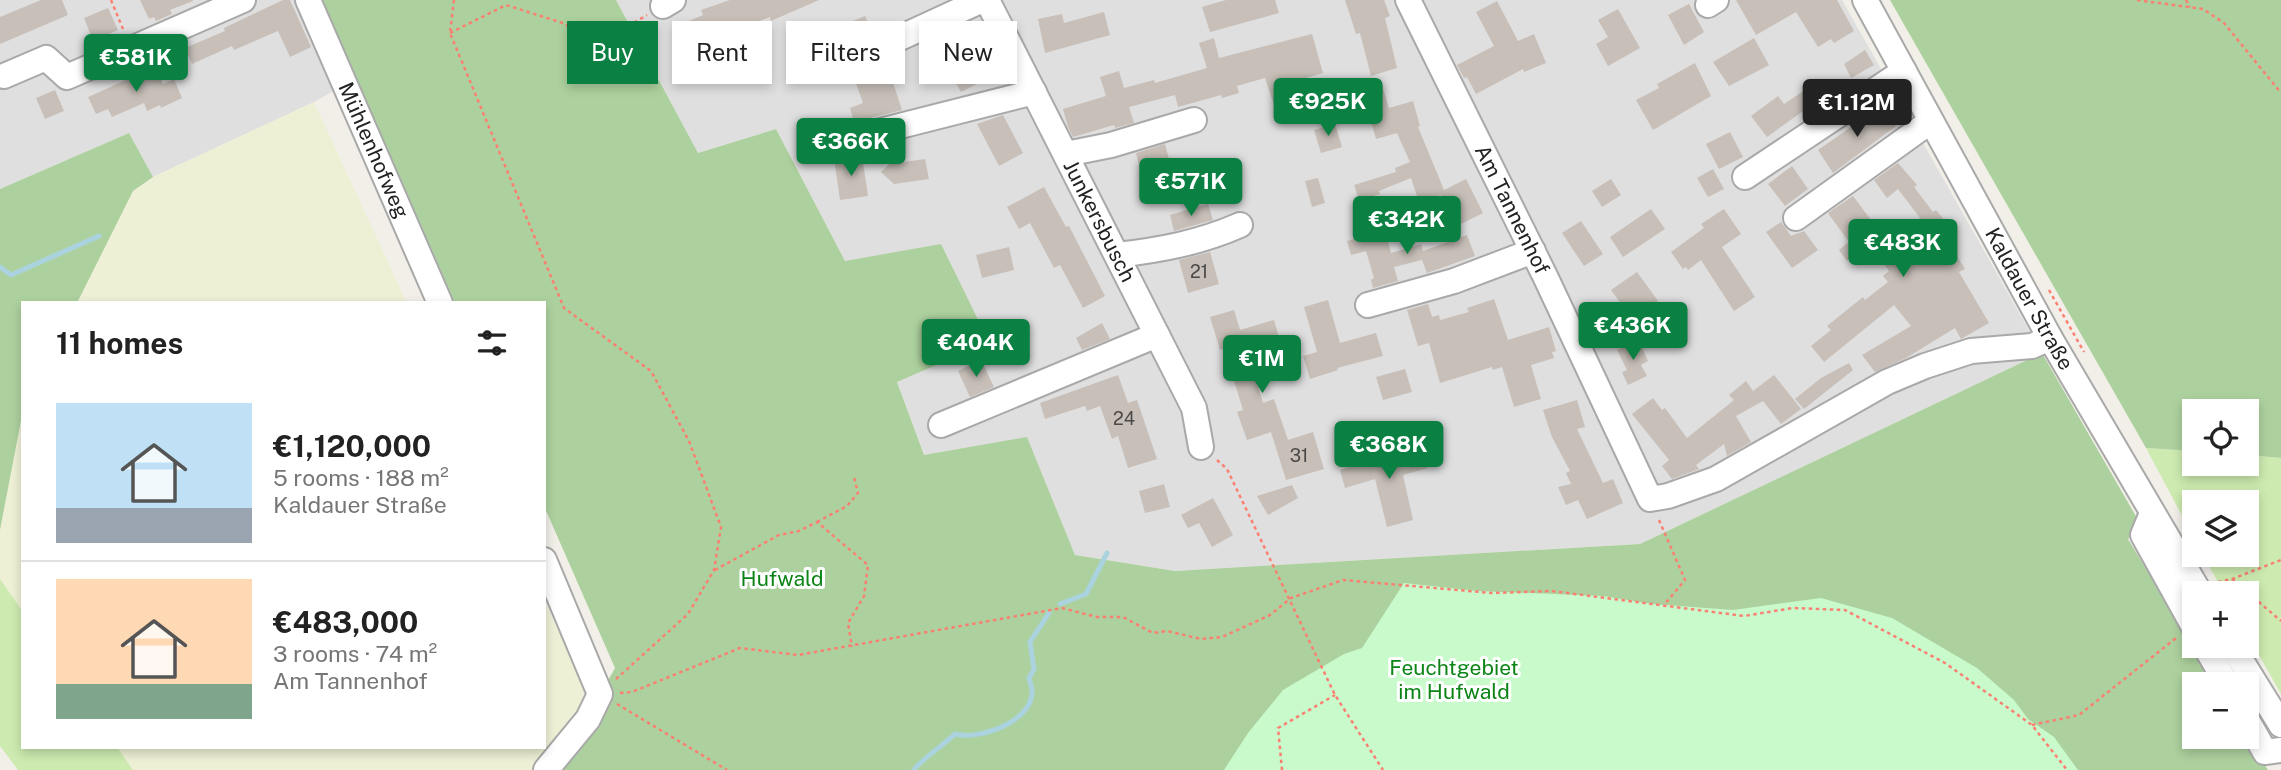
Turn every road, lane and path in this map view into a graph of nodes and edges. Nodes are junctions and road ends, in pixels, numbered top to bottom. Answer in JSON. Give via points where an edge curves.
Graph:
{"nodes":[{"id":1,"x":111,"y":0,"type":"edge"},
{"id":2,"x":243,"y":0,"type":"edge"},
{"id":3,"x":308,"y":0,"type":"edge"},
{"id":4,"x":454,"y":0,"type":"edge"},
{"id":5,"x":502,"y":0,"type":"edge"},
{"id":6,"x":985,"y":0,"type":"edge"},
{"id":7,"x":1408,"y":0,"type":"edge"},
{"id":8,"x":1865,"y":0,"type":"edge"},
{"id":9,"x":2137,"y":0,"type":"edge"},
{"id":10,"x":2186,"y":0,"type":"edge"},
{"id":11,"x":668,"y":3,"type":"edge"},
{"id":12,"x":506,"y":5,"type":"junction"},
{"id":13,"x":2190,"y":7,"type":"junction"},
{"id":14,"x":450,"y":33,"type":"junction"},
{"id":15,"x":905,"y":36,"type":"edge"},
{"id":16,"x":132,"y":49,"type":"junction"},
{"id":17,"x":1904,"y":71,"type":"junction"},
{"id":18,"x":4,"y":76,"type":"dead end"},
{"id":19,"x":2280,"y":91,"type":"edge"},
{"id":20,"x":1034,"y":92,"type":"junction"},
{"id":21,"x":1194,"y":120,"type":"dead end"},
{"id":22,"x":1931,"y":121,"type":"junction"},
{"id":23,"x":821,"y":146,"type":"dead end"},
{"id":24,"x":1066,"y":154,"type":"junction"},
{"id":25,"x":1745,"y":177,"type":"dead end"},
{"id":26,"x":1796,"y":218,"type":"dead end"},
{"id":27,"x":1240,"y":225,"type":"dead end"},
{"id":28,"x":1533,"y":251,"type":"junction"},
{"id":29,"x":1117,"y":255,"type":"junction"},
{"id":30,"x":439,"y":301,"type":"edge"},
{"id":31,"x":1368,"y":305,"type":"dead end"},
{"id":32,"x":1157,"y":335,"type":"junction"},
{"id":33,"x":2050,"y":338,"type":"junction"},
{"id":34,"x":941,"y":425,"type":"dead end"},
{"id":35,"x":1201,"y":447,"type":"joint"},
{"id":36,"x":854,"y":477,"type":"dead end"},
{"id":37,"x":1659,"y":497,"type":"junction"},
{"id":38,"x":2152,"y":513,"type":"junction"},
{"id":39,"x":817,"y":522,"type":"junction"},
{"id":40,"x":2281,"y":560,"type":"edge"},
{"id":41,"x":546,"y":565,"type":"edge"},
{"id":42,"x":715,"y":570,"type":"junction"},
{"id":43,"x":2232,"y":579,"type":"junction"},
{"id":44,"x":2204,"y":581,"type":"edge"},
{"id":45,"x":2226,"y":581,"type":"edge"},
{"id":46,"x":1291,"y":598,"type":"junction"},
{"id":47,"x":2182,"y":604,"type":"edge"},
{"id":48,"x":1664,"y":605,"type":"junction"},
{"id":49,"x":2281,"y":621,"type":"edge"},
{"id":50,"x":2182,"y":643,"type":"edge"},
{"id":51,"x":852,"y":647,"type":"junction"},
{"id":52,"x":2239,"y":658,"type":"edge"},
{"id":53,"x":600,"y":694,"type":"junction"},
{"id":54,"x":1335,"y":695,"type":"junction"},
{"id":55,"x":2032,"y":725,"type":"junction"},
{"id":56,"x":2281,"y":725,"type":"edge"},
{"id":57,"x":2259,"y":741,"type":"edge"},
{"id":58,"x":2281,"y":750,"type":"edge"},
{"id":59,"x":546,"y":770,"type":"edge"},
{"id":60,"x":727,"y":770,"type":"edge"},
{"id":61,"x":1282,"y":770,"type":"edge"},
{"id":62,"x":1383,"y":770,"type":"edge"},
{"id":63,"x":2067,"y":770,"type":"edge"}],
"edges":[{"from":1,"to":16,"type":"path"},
{"from":2,"to":16,"type":"street"},
{"from":3,"to":30,"type":"street","name":"Mühlenhofweg"},
{"from":4,"to":14,"type":"path"},
{"from":5,"to":12,"type":"path"},
{"from":6,"to":15,"type":"street"},
{"from":6,"to":20,"type":"street","name":"Junkersbusch"},
{"from":7,"to":28,"type":"street","name":"Am Tannenhof"},
{"from":8,"to":17,"type":"street","name":"Kaldauer Straße"},
{"from":9,"to":13,"type":"path"},
{"from":10,"to":13,"type":"path"},
{"from":11,"to":12,"type":"path","via":[[584,52],[566,24]]},
{"from":12,"to":14,"type":"path"},
{"from":13,"to":19,"type":"path","via":[[2203,9],[2224,23]]},
{"from":14,"to":42,"type":"path","via":[[564,308],[651,371],[689,441],[721,527]]},
{"from":16,"to":18,"type":"street","via":[[67,77],[46,58]]},
{"from":17,"to":22,"type":"street","name":"Kaldauer Straße"},
{"from":17,"to":25,"type":"street"},
{"from":20,"to":23,"type":"street"},
{"from":20,"to":24,"type":"street","name":"Junkersbusch"},
{"from":21,"to":24,"type":"street"},
{"from":22,"to":26,"type":"street"},
{"from":22,"to":33,"type":"street","name":"Kaldauer Straße"},
{"from":24,"to":29,"type":"street","name":"Junkersbusch"},
{"from":27,"to":29,"type":"street","via":[[1207,239]]},
{"from":28,"to":31,"type":"street","via":[[1454,281]]},
{"from":28,"to":37,"type":"street","name":"Am Tannenhof"},
{"from":29,"to":32,"type":"street","name":"Junkersbusch"},
{"from":32,"to":34,"type":"street"},
{"from":32,"to":35,"type":"street","name":"Junkersbusch","via":[[1194,408]]},
{"from":33,"to":37,"type":"street","via":[[2032,346],[1971,351],[1887,382],[1716,479]]},
{"from":33,"to":38,"type":"street","name":"Kaldauer Straße"},
{"from":35,"to":46,"type":"path","via":[[1227,469]]},
{"from":36,"to":39,"type":"path","via":[[858,493],[848,506]]},
{"from":37,"to":48,"type":"path","via":[[1685,580]]},
{"from":38,"to":44,"type":"street","name":"Kaldauer Straße"},
{"from":38,"to":47,"type":"street","via":[[2143,535]]},
{"from":39,"to":42,"type":"path","via":[[779,535]]},
{"from":39,"to":51,"type":"path","via":[[867,565],[864,596],[848,623]]},
{"from":40,"to":43,"type":"path"},
{"from":41,"to":53,"type":"street"},
{"from":42,"to":53,"type":"path","via":[[688,614]]},
{"from":43,"to":45,"type":"path"},
{"from":43,"to":49,"type":"path"},
{"from":46,"to":48,"type":"path","via":[[1343,580],[1492,593],[1552,591]]},
{"from":46,"to":51,"type":"path","via":[[1270,615],[1223,637],[1153,633],[1123,617],[1097,617],[1062,608]]},
{"from":46,"to":54,"type":"path"},
{"from":48,"to":55,"type":"path","via":[[1744,616],[1793,608],[1845,610],[1945,663]]},
{"from":50,"to":55,"type":"path","via":[[2079,715]]},
{"from":51,"to":53,"type":"path","via":[[798,655],[740,648],[632,692]]},
{"from":52,"to":56,"type":"street"},
{"from":53,"to":59,"type":"street","via":[[588,719]]},
{"from":53,"to":60,"type":"path"},
{"from":54,"to":61,"type":"path","via":[[1278,728]]},
{"from":54,"to":62,"type":"path"},
{"from":55,"to":63,"type":"path"},
{"from":57,"to":58,"type":"street","via":[[2265,752]]}]}
